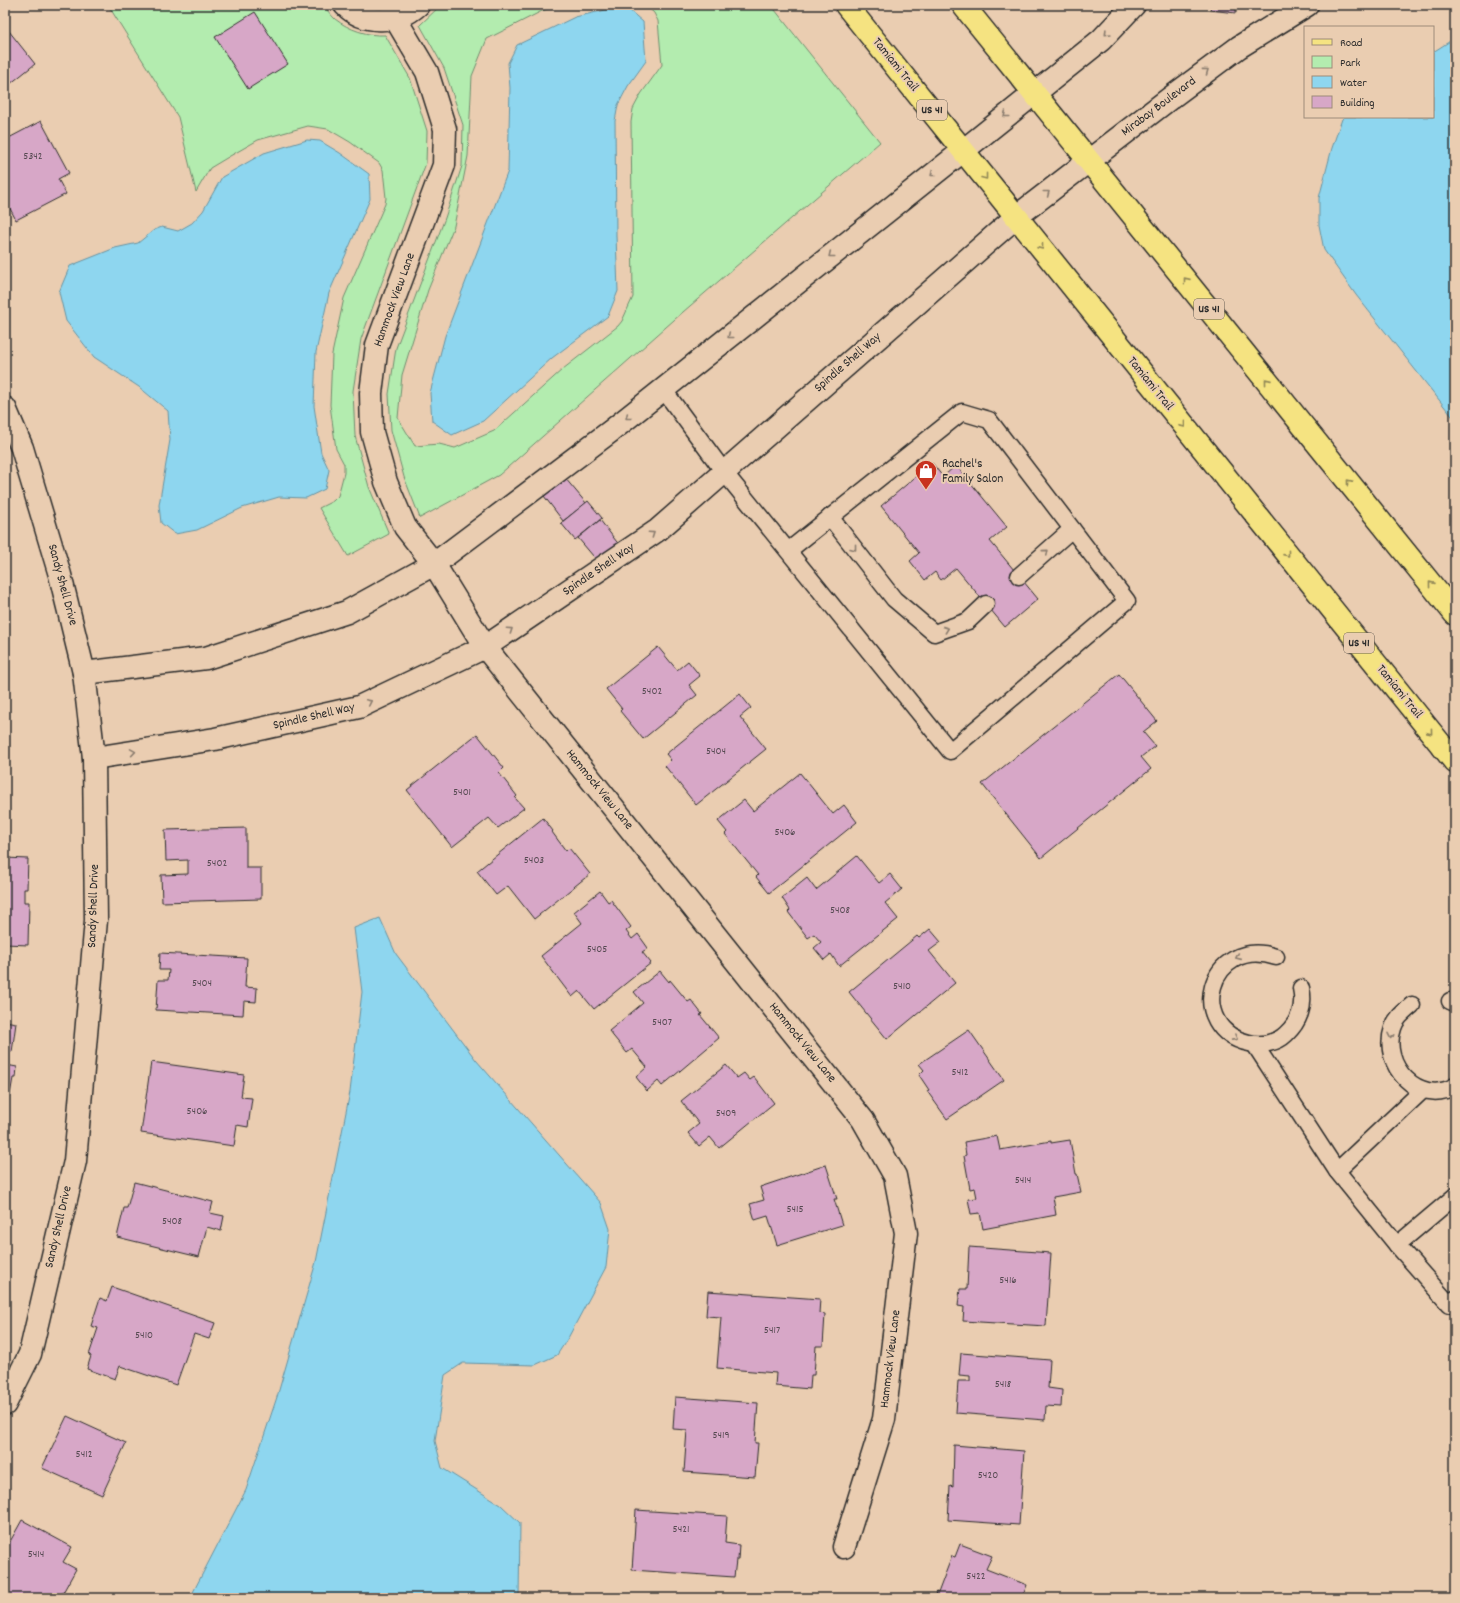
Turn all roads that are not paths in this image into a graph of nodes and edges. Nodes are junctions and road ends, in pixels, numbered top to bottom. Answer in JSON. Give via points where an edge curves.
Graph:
{"nodes":[{"id":1,"x":345,"y":5,"type":"edge"},
{"id":2,"x":418,"y":5,"type":"edge"},
{"id":3,"x":846,"y":5,"type":"edge"},
{"id":4,"x":963,"y":5,"type":"edge"},
{"id":5,"x":1134,"y":5,"type":"edge"},
{"id":6,"x":1307,"y":5,"type":"edge"},
{"id":7,"x":395,"y":18,"type":"junction"},
{"id":8,"x":1034,"y":93,"type":"junction"},
{"id":9,"x":964,"y":150,"type":"junction"},
{"id":10,"x":1089,"y":160,"type":"junction"},
{"id":11,"x":1016,"y":217,"type":"junction"},
{"id":12,"x":663,"y":389,"type":"junction"},
{"id":13,"x":5,"y":408,"type":"edge"},
{"id":14,"x":724,"y":472,"type":"junction"},
{"id":15,"x":830,"y":518,"type":"junction"},
{"id":16,"x":1072,"y":529,"type":"junction"},
{"id":17,"x":788,"y":551,"type":"junction"},
{"id":18,"x":434,"y":564,"type":"junction"},
{"id":19,"x":1019,"y":576,"type":"dead end"},
{"id":20,"x":986,"y":604,"type":"dead end"},
{"id":21,"x":1455,"y":614,"type":"edge"},
{"id":22,"x":485,"y":647,"type":"junction"},
{"id":23,"x":84,"y":673,"type":"junction"},
{"id":24,"x":94,"y":758,"type":"junction"},
{"id":25,"x":1455,"y":762,"type":"edge"},
{"id":26,"x":1276,"y":957,"type":"dead end"},
{"id":27,"x":1301,"y":988,"type":"dead end"},
{"id":28,"x":1412,"y":1005,"type":"dead end"},
{"id":29,"x":1255,"y":1045,"type":"junction"},
{"id":30,"x":1455,"y":1086,"type":"edge"},
{"id":31,"x":1423,"y":1090,"type":"junction"},
{"id":32,"x":1337,"y":1171,"type":"junction"},
{"id":33,"x":1455,"y":1196,"type":"edge"},
{"id":34,"x":1397,"y":1245,"type":"junction"},
{"id":35,"x":1455,"y":1299,"type":"edge"},
{"id":36,"x":5,"y":1404,"type":"edge"},
{"id":37,"x":844,"y":1547,"type":"dead end"}],
"edges":[{"from":1,"to":7,"type":"street","via":[[363,17],[379,20]]},
{"from":2,"to":7,"type":"street"},
{"from":3,"to":9,"type":"main road","name":"Tamiami Trail","number":"US 41"},
{"from":4,"to":8,"type":"main road","number":"US 41"},
{"from":5,"to":8,"type":"street","one_way":true,"via":[[1101,40]]},
{"from":10,"to":6,"type":"street","name":"Mirabay Boulevard","one_way":true,"via":[[1239,47]]},
{"from":7,"to":18,"type":"street","name":"Hammock View Lane","via":[[427,72],[445,129],[444,166],[378,345],[371,393],[372,432],[386,482],[405,527]]},
{"from":8,"to":9,"type":"street","one_way":true},
{"from":8,"to":10,"type":"main road","number":"US 41"},
{"from":9,"to":11,"type":"main road","name":"Tamiami Trail","number":"US 41","one_way":true},
{"from":9,"to":12,"type":"street","one_way":true},
{"from":11,"to":10,"type":"street","name":"Mirabay Boulevard","one_way":true},
{"from":21,"to":10,"type":"main road","number":"US 41","one_way":true},
{"from":11,"to":14,"type":"street","name":"Spindle Shell Way"},
{"from":11,"to":25,"type":"main road","name":"Tamiami Trail","number":"US 41","one_way":true},
{"from":12,"to":14,"type":"lane"},
{"from":12,"to":18,"type":"street","one_way":true},
{"from":13,"to":23,"type":"street","name":"Sandy Shell Drive","via":[[22,448],[60,575]]},
{"from":14,"to":17,"type":"lane"},
{"from":22,"to":14,"type":"street","name":"Spindle Shell Way","one_way":true,"via":[[658,530]]},
{"from":15,"to":16,"type":"lane","via":[[962,412],[988,420]]},
{"from":15,"to":17,"type":"lane"},
{"from":15,"to":20,"type":"lane","one_way":true,"via":[[894,599],[934,633],[968,621]]},
{"from":16,"to":17,"type":"lane","via":[[1127,601],[950,751]]},
{"from":19,"to":16,"type":"lane","one_way":true},
{"from":18,"to":22,"type":"street","name":"Hammock View Lane"},
{"from":18,"to":23,"type":"street","via":[[347,612],[206,658]]},
{"from":24,"to":22,"type":"street","name":"Spindle Shell Way","one_way":true,"via":[[215,739],[359,707]]},
{"from":22,"to":37,"type":"street","name":"Hammock View Lane","via":[[863,1120],[896,1176],[906,1233],[884,1419]]},
{"from":23,"to":24,"type":"street","name":"Sandy Shell Drive"},
{"from":24,"to":36,"type":"street","name":"Sandy Shell Drive","via":[[96,920],[75,1162],[30,1354]]},
{"from":26,"to":29,"type":"lane","one_way":true,"via":[[1264,953],[1249,953],[1235,958],[1223,967],[1215,979],[1211,994],[1212,1009],[1218,1023],[1227,1034],[1240,1042]]},
{"from":27,"to":29,"type":"lane","via":[[1301,1010],[1295,1025],[1284,1036],[1270,1043]]},
{"from":28,"to":31,"type":"lane","one_way":true,"via":[[1400,1015],[1393,1028],[1390,1043],[1392,1059],[1398,1072],[1409,1083]]},
{"from":29,"to":32,"type":"lane"},
{"from":30,"to":31,"type":"lane","via":[[1438,1091]]},
{"from":31,"to":32,"type":"lane"},
{"from":32,"to":34,"type":"lane"},
{"from":33,"to":34,"type":"lane"},
{"from":34,"to":35,"type":"lane","via":[[1449,1304]]}]}
